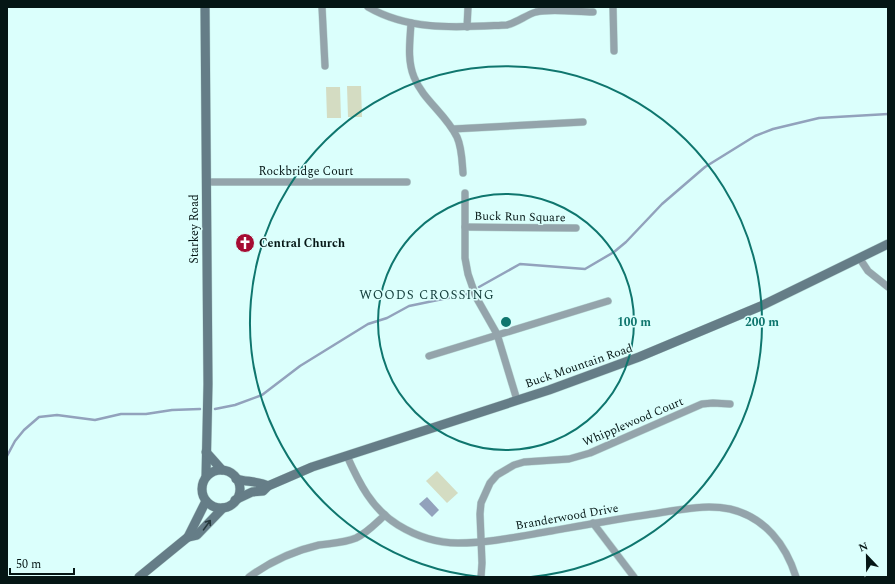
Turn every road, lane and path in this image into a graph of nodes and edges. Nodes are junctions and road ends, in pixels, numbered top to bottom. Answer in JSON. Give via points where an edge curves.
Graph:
{"nodes":[{"id":1,"x":205,"y":7,"type":"edge"},
{"id":2,"x":322,"y":7,"type":"edge"},
{"id":3,"x":368,"y":7,"type":"edge"},
{"id":4,"x":468,"y":7,"type":"edge"},
{"id":5,"x":613,"y":7,"type":"edge"},
{"id":6,"x":593,"y":12,"type":"dead end"},
{"id":7,"x":411,"y":23,"type":"junction"},
{"id":8,"x":467,"y":27,"type":"junction"},
{"id":9,"x":614,"y":51,"type":"dead end"},
{"id":10,"x":325,"y":66,"type":"dead end"},
{"id":11,"x":583,"y":122,"type":"dead end"},
{"id":12,"x":453,"y":129,"type":"junction"},
{"id":13,"x":463,"y":172,"type":"dead end"},
{"id":14,"x":206,"y":182,"type":"junction"},
{"id":15,"x":407,"y":182,"type":"dead end"},
{"id":16,"x":465,"y":193,"type":"dead end"},
{"id":17,"x":465,"y":227,"type":"junction"},
{"id":18,"x":576,"y":228,"type":"dead end"},
{"id":19,"x":888,"y":244,"type":"edge"},
{"id":20,"x":860,"y":259,"type":"junction"},
{"id":21,"x":888,"y":287,"type":"edge"},
{"id":22,"x":608,"y":301,"type":"dead end"},
{"id":23,"x":497,"y":334,"type":"junction"},
{"id":24,"x":429,"y":356,"type":"dead end"},
{"id":25,"x":517,"y":400,"type":"junction"},
{"id":26,"x":730,"y":404,"type":"dead end"},
{"id":27,"x":206,"y":452,"type":"junction"},
{"id":28,"x":347,"y":456,"type":"junction"},
{"id":29,"x":222,"y":470,"type":"junction"},
{"id":30,"x":206,"y":477,"type":"junction"},
{"id":31,"x":236,"y":479,"type":"junction"},
{"id":32,"x":268,"y":486,"type":"junction"},
{"id":33,"x":235,"y":500,"type":"junction"},
{"id":34,"x":206,"y":501,"type":"junction"},
{"id":35,"x":223,"y":508,"type":"junction"},
{"id":36,"x":385,"y":515,"type":"junction"},
{"id":37,"x":593,"y":523,"type":"junction"},
{"id":38,"x":188,"y":537,"type":"junction"},
{"id":39,"x":481,"y":541,"type":"junction"},
{"id":40,"x":142,"y":576,"type":"edge"},
{"id":41,"x":249,"y":577,"type":"edge"},
{"id":42,"x":481,"y":577,"type":"edge"},
{"id":43,"x":634,"y":577,"type":"edge"},
{"id":44,"x":796,"y":577,"type":"edge"}],
"edges":[{"from":1,"to":14,"type":"main road","name":"Starkey Road"},
{"from":2,"to":10,"type":"street"},
{"from":3,"to":7,"type":"street","via":[[386,17]]},
{"from":4,"to":8,"type":"street"},
{"from":5,"to":9,"type":"street"},
{"from":6,"to":8,"type":"street","via":[[538,12],[507,25]]},
{"from":7,"to":8,"type":"street","via":[[435,27]]},
{"from":7,"to":12,"type":"street","via":[[409,53],[414,78]]},
{"from":11,"to":12,"type":"street"},
{"from":12,"to":13,"type":"street","via":[[461,149]]},
{"from":14,"to":15,"type":"street","name":"Rockbridge Court"},
{"from":14,"to":27,"type":"main road","name":"Starkey Road"},
{"from":16,"to":17,"type":"street"},
{"from":17,"to":18,"type":"street","name":"Buck Run Square"},
{"from":17,"to":23,"type":"street","via":[[465,258],[470,281]]},
{"from":19,"to":20,"type":"main road","name":"Buck Mountain Road"},
{"from":20,"to":21,"type":"street","via":[[868,271]]},
{"from":20,"to":25,"type":"main road","name":"Buck Mountain Road","via":[[723,323],[639,357]]},
{"from":22,"to":23,"type":"street"},
{"from":23,"to":24,"type":"street"},
{"from":23,"to":25,"type":"street"},
{"from":25,"to":28,"type":"main road","name":"Buck Mountain Road"},
{"from":26,"to":39,"type":"street","name":"Whipplewood Court","via":[[702,404],[590,453],[569,459],[524,462],[505,469],[490,483],[484,493],[480,514]]},
{"from":27,"to":29,"type":"main road"},
{"from":27,"to":30,"type":"main road","name":"Starkey Road"},
{"from":28,"to":32,"type":"main road","name":"Buck Mountain Road","via":[[312,467]]},
{"from":28,"to":36,"type":"street","name":"Branderwood Drive","via":[[364,490]]},
{"from":29,"to":30,"type":"main road","via":[[210,473]]},
{"from":29,"to":31,"type":"main road","via":[[228,471]]},
{"from":30,"to":34,"type":"main road","via":[[202,489]]},
{"from":31,"to":32,"type":"main road"},
{"from":31,"to":33,"type":"main road","via":[[239,490]]},
{"from":32,"to":33,"type":"main road","name":"Buck Mountain Road","via":[[263,491],[252,492]]},
{"from":33,"to":35,"type":"main road"},
{"from":34,"to":35,"type":"main road"},
{"from":34,"to":38,"type":"main road"},
{"from":38,"to":35,"type":"main road","one_way":true,"via":[[198,535]]},
{"from":36,"to":39,"type":"street","name":"Branderwood Drive","via":[[398,525],[427,538],[459,543]]},
{"from":36,"to":41,"type":"street","via":[[357,538],[281,557]]},
{"from":37,"to":39,"type":"street","name":"Branderwood Drive","via":[[514,538]]},
{"from":37,"to":43,"type":"street"},
{"from":37,"to":44,"type":"street","name":"Branderwood Drive","via":[[702,507],[731,509],[758,521],[769,530],[785,550]]},
{"from":38,"to":40,"type":"main road"},
{"from":39,"to":42,"type":"street","name":"Whipplewood Court"}]}
